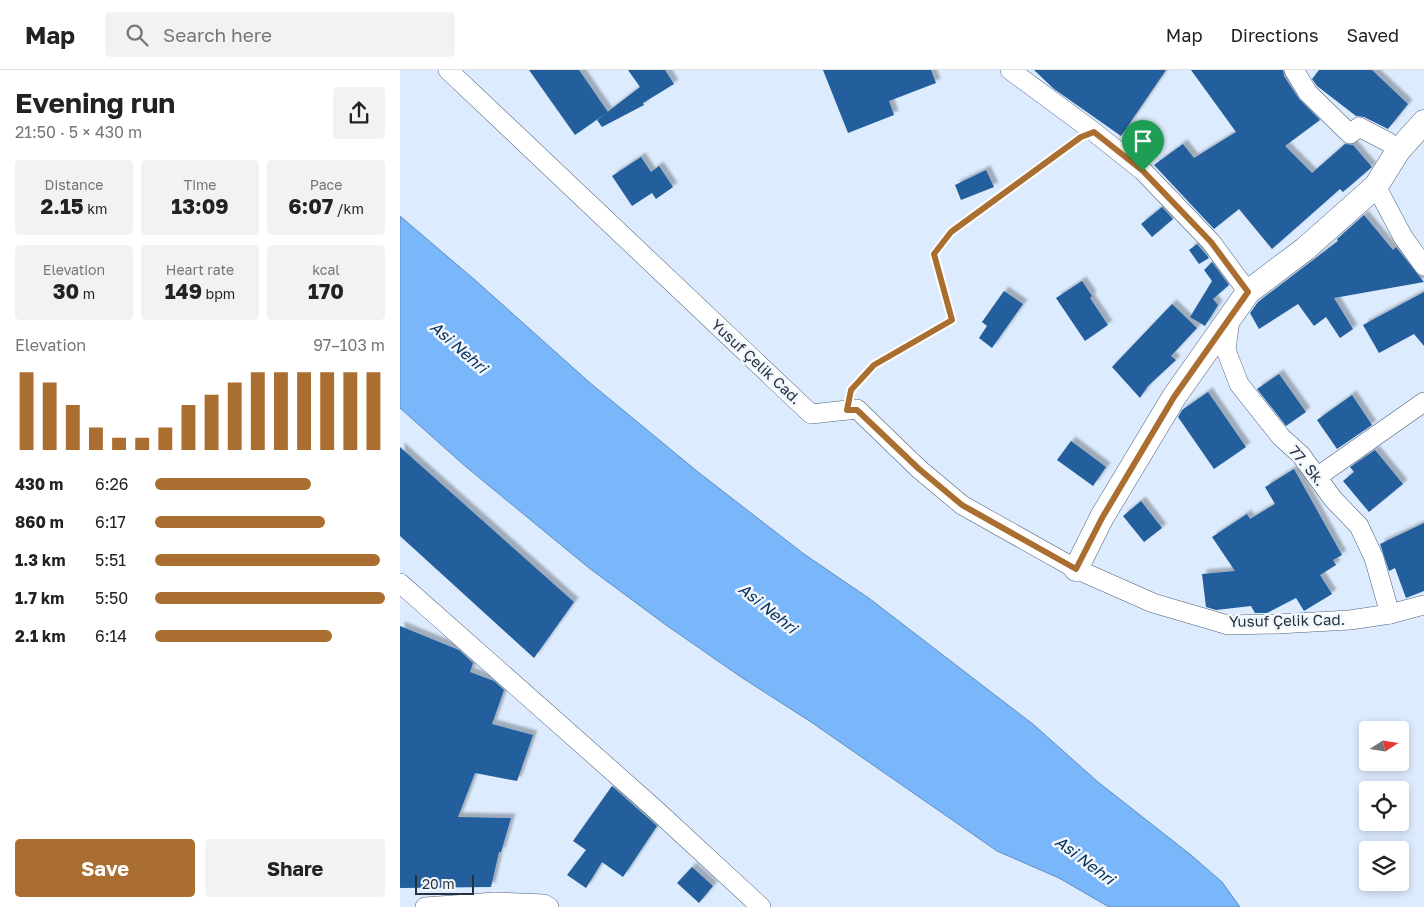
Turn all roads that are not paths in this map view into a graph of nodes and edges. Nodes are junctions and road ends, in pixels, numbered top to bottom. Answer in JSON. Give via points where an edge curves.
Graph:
{"nodes":[{"id":1,"x":448,"y":70,"type":"edge"},
{"id":2,"x":1010,"y":70,"type":"edge"},
{"id":3,"x":1294,"y":70,"type":"edge"},
{"id":4,"x":1424,"y":122,"type":"edge"},
{"id":5,"x":1398,"y":151,"type":"junction"},
{"id":6,"x":1376,"y":186,"type":"junction"},
{"id":7,"x":1424,"y":266,"type":"edge"},
{"id":8,"x":1248,"y":292,"type":"junction"},
{"id":9,"x":1230,"y":319,"type":"junction"},
{"id":10,"x":1424,"y":402,"type":"edge"},
{"id":11,"x":1317,"y":478,"type":"junction"},
{"id":12,"x":1076,"y":569,"type":"junction"},
{"id":13,"x":400,"y":583,"type":"edge"},
{"id":14,"x":1424,"y":605,"type":"edge"},
{"id":15,"x":1390,"y":614,"type":"junction"},
{"id":16,"x":425,"y":907,"type":"edge"},
{"id":17,"x":549,"y":907,"type":"edge"},
{"id":18,"x":761,"y":907,"type":"edge"}],
"edges":[{"from":1,"to":12,"type":"street","name":"Yusuf Çelik Cad.","via":[[811,414],[857,410],[962,505]]},
{"from":2,"to":8,"type":"street","via":[[1143,171],[1211,242]]},
{"from":3,"to":5,"type":"street","via":[[1308,93],[1350,134],[1358,127],[1388,142]]},
{"from":4,"to":5,"type":"street"},
{"from":5,"to":6,"type":"street"},
{"from":6,"to":7,"type":"street","via":[[1403,237]]},
{"from":6,"to":8,"type":"street","via":[[1305,249]]},
{"from":8,"to":9,"type":"street"},
{"from":9,"to":11,"type":"street","name":"77. Sk.","via":[[1226,350],[1238,384],[1281,437],[1301,455]]},
{"from":9,"to":12,"type":"street","via":[[1174,397],[1102,518]]},
{"from":10,"to":11,"type":"street"},
{"from":11,"to":15,"type":"street","name":"77. Sk.","via":[[1359,526],[1374,558]]},
{"from":12,"to":15,"type":"street","name":"Yusuf Çelik Cad.","via":[[1153,603],[1228,625],[1350,620]]},
{"from":13,"to":18,"type":"street"},
{"from":14,"to":15,"type":"street","name":"Yusuf Çelik Cad."},
{"from":16,"to":17,"type":"street","via":[[494,902],[544,904]]}]}
